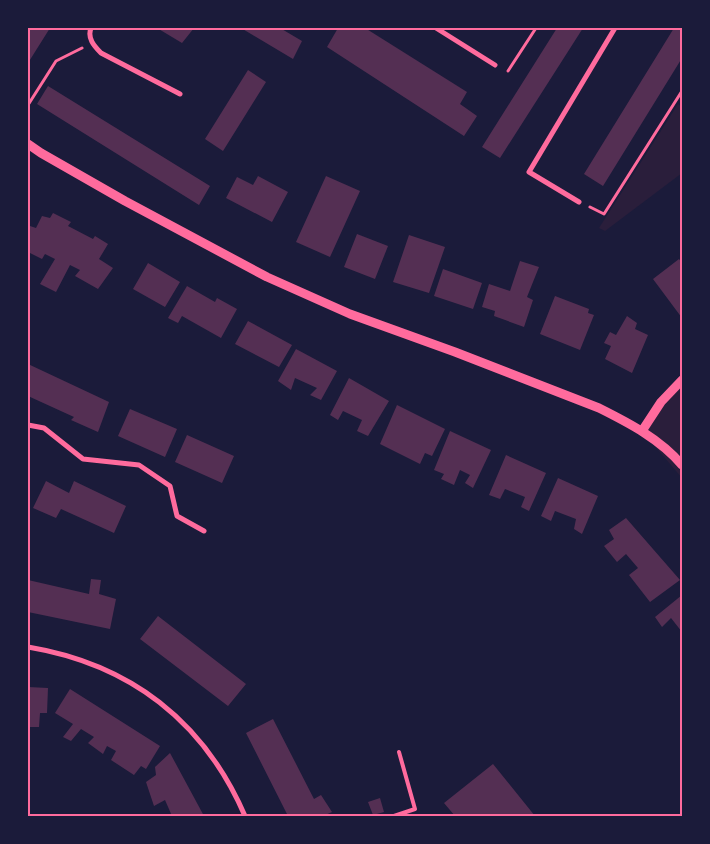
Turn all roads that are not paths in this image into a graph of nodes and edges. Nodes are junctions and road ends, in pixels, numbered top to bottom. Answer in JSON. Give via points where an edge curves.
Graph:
{"nodes":[{"id":1,"x":91,"y":28,"type":"edge"},
{"id":2,"x":436,"y":28,"type":"edge"},
{"id":3,"x":616,"y":28,"type":"edge"},
{"id":4,"x":495,"y":66,"type":"road end"},
{"id":5,"x":180,"y":94,"type":"dead end"},
{"id":6,"x":28,"y":144,"type":"edge"},
{"id":7,"x":579,"y":202,"type":"road end"},
{"id":8,"x":682,"y":380,"type":"edge"},
{"id":9,"x":28,"y":425,"type":"edge"},
{"id":10,"x":642,"y":431,"type":"junction"},
{"id":11,"x":682,"y":466,"type":"edge"},
{"id":12,"x":204,"y":531,"type":"dead end"},
{"id":13,"x":28,"y":647,"type":"edge"},
{"id":14,"x":399,"y":752,"type":"dead end"},
{"id":15,"x":245,"y":816,"type":"edge"},
{"id":16,"x":394,"y":816,"type":"edge"}],
"edges":[{"from":1,"to":5,"type":"street","via":[[92,43],[101,53]]},
{"from":2,"to":4,"type":"street"},
{"from":3,"to":7,"type":"street","via":[[529,172]]},
{"from":6,"to":10,"type":"street","via":[[125,201],[267,277],[350,314],[599,408]]},
{"from":8,"to":10,"type":"street","via":[[661,402]]},
{"from":9,"to":12,"type":"street","via":[[44,428],[82,459],[140,466],[170,486],[177,516]]},
{"from":10,"to":11,"type":"street"},
{"from":13,"to":15,"type":"street","via":[[71,656],[98,666],[151,695],[170,710],[207,750],[225,776]]},
{"from":14,"to":16,"type":"lane","via":[[415,809]]}]}
